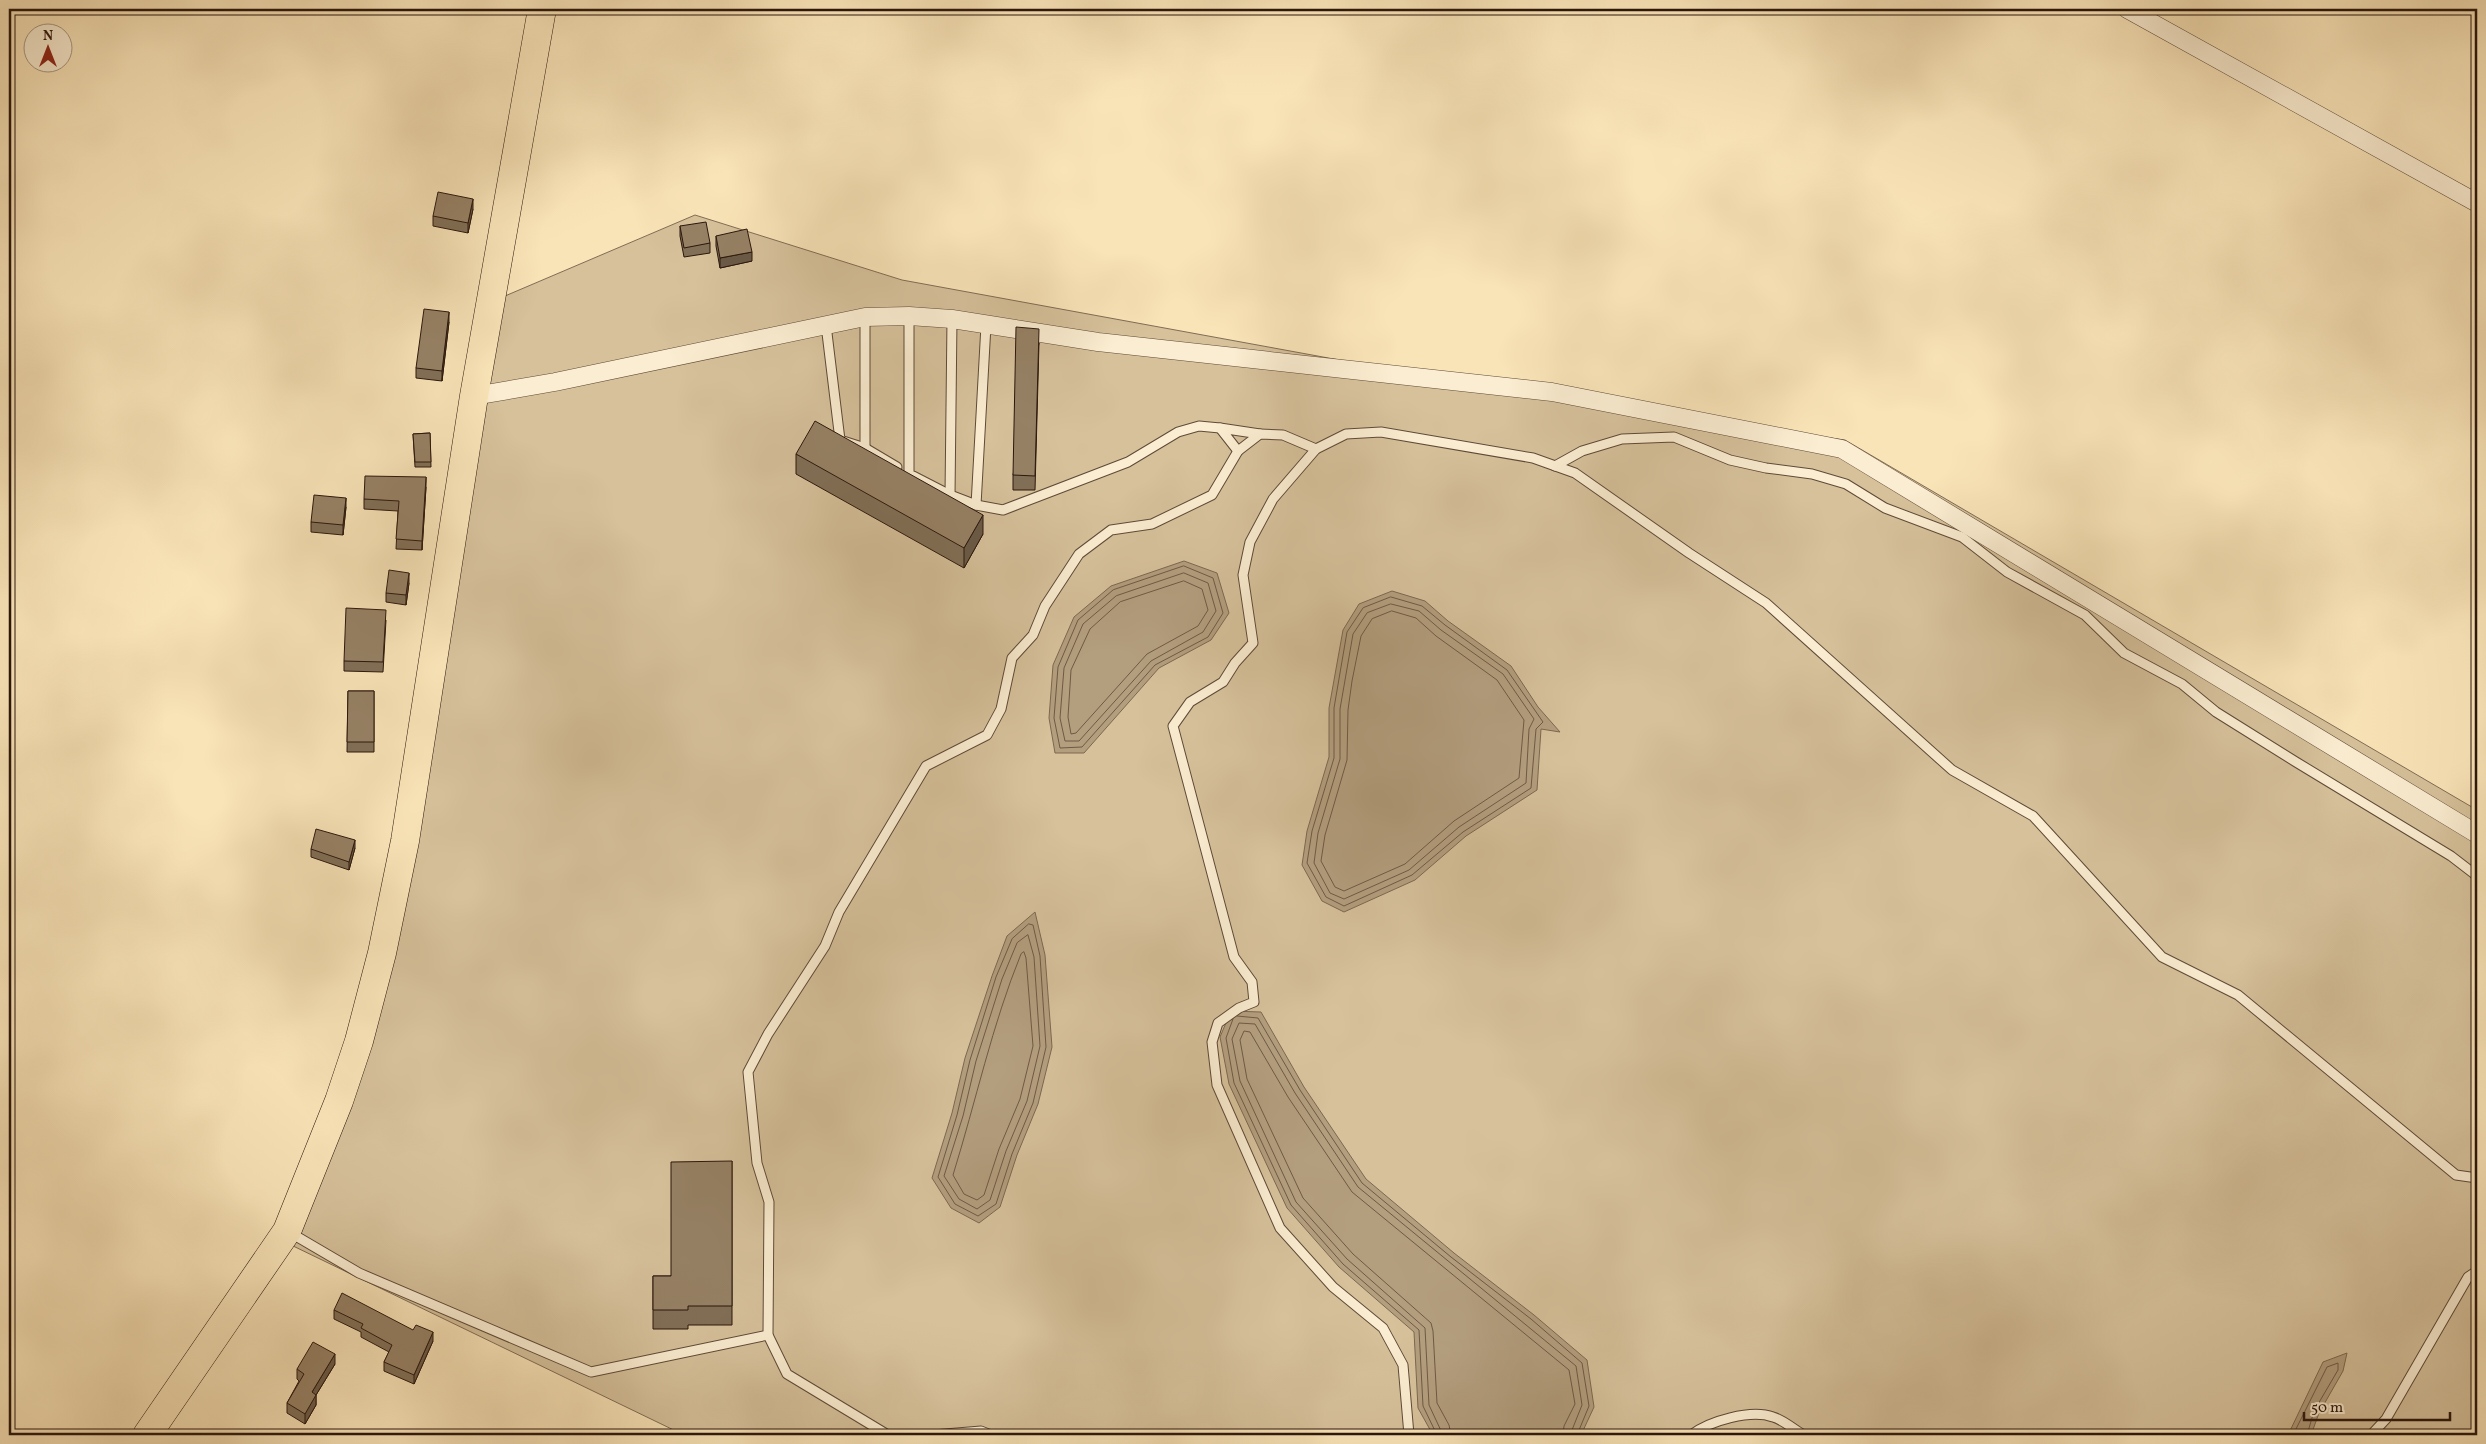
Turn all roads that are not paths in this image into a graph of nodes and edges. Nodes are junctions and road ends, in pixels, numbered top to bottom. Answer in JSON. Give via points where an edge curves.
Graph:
{"nodes":[{"id":1,"x":542,"y":9,"type":"edge"},
{"id":2,"x":2128,"y":9,"type":"edge"},
{"id":3,"x":2477,"y":204,"type":"edge"},
{"id":4,"x":909,"y":316,"type":"junction"},
{"id":5,"x":865,"y":317,"type":"junction"},
{"id":6,"x":952,"y":319,"type":"junction"},
{"id":7,"x":826,"y":325,"type":"junction"},
{"id":8,"x":986,"y":325,"type":"junction"},
{"id":9,"x":474,"y":396,"type":"junction"},
{"id":10,"x":1220,"y":428,"type":"junction"},
{"id":11,"x":1260,"y":434,"type":"junction"},
{"id":12,"x":865,"y":448,"type":"junction"},
{"id":13,"x":1316,"y":449,"type":"junction"},
{"id":14,"x":1238,"y":450,"type":"junction"},
{"id":15,"x":1555,"y":466,"type":"junction"},
{"id":16,"x":909,"y":474,"type":"junction"},
{"id":17,"x":950,"y":495,"type":"junction"},
{"id":18,"x":976,"y":505,"type":"junction"},
{"id":19,"x":2477,"y":834,"type":"edge"},
{"id":20,"x":2477,"y":876,"type":"edge"},
{"id":21,"x":2477,"y":1178,"type":"edge"},
{"id":22,"x":287,"y":1231,"type":"junction"},
{"id":23,"x":2477,"y":1271,"type":"edge"},
{"id":24,"x":768,"y":1336,"type":"junction"},
{"id":25,"x":147,"y":1435,"type":"edge"},
{"id":26,"x":908,"y":1435,"type":"edge"},
{"id":27,"x":933,"y":1435,"type":"edge"},
{"id":28,"x":991,"y":1435,"type":"edge"},
{"id":29,"x":1409,"y":1435,"type":"edge"},
{"id":30,"x":1691,"y":1435,"type":"edge"},
{"id":31,"x":1804,"y":1435,"type":"edge"},
{"id":32,"x":2371,"y":1435,"type":"edge"}],
"edges":[{"from":1,"to":9,"type":"main road"},
{"from":2,"to":3,"type":"street"},
{"from":4,"to":5,"type":"street"},
{"from":4,"to":6,"type":"street"},
{"from":4,"to":16,"type":"lane"},
{"from":5,"to":7,"type":"street"},
{"from":5,"to":12,"type":"lane"},
{"from":6,"to":8,"type":"street"},
{"from":6,"to":17,"type":"lane"},
{"from":7,"to":9,"type":"street"},
{"from":7,"to":12,"type":"lane","via":[[840,440]]},
{"from":8,"to":18,"type":"lane"},
{"from":8,"to":19,"type":"street","via":[[1098,342],[1552,392],[1842,449]]},
{"from":9,"to":22,"type":"main road","via":[[404,841],[382,953],[339,1102]]},
{"from":10,"to":11,"type":"lane"},
{"from":10,"to":14,"type":"lane"},
{"from":10,"to":18,"type":"lane","via":[[1199,426],[1178,432],[1128,462],[1003,510]]},
{"from":11,"to":13,"type":"lane","via":[[1283,435]]},
{"from":11,"to":14,"type":"lane"},
{"from":12,"to":16,"type":"lane"},
{"from":13,"to":15,"type":"lane","via":[[1346,434],[1381,432],[1533,458]]},
{"from":13,"to":29,"type":"lane","via":[[1273,499],[1250,542],[1243,575],[1253,643],[1223,682],[1190,702],[1173,726],[1234,957],[1252,982],[1254,1002],[1218,1023],[1212,1042],[1217,1085],[1280,1228],[1333,1287],[1383,1328],[1403,1365]]},
{"from":14,"to":24,"type":"lane","via":[[1212,495],[1152,524],[1111,530],[1079,554],[1045,606],[1033,634],[1012,658],[1001,709],[987,736],[926,766],[839,912],[825,946],[768,1034],[748,1072],[757,1164],[769,1202]]},
{"from":15,"to":20,"type":"lane","via":[[1582,451],[1622,438],[1674,437],[1730,460],[1812,474],[1846,484],[1885,508],[1962,537],[2007,572],[2085,615],[2124,653],[2182,684],[2216,712],[2451,856]]},
{"from":15,"to":21,"type":"lane","via":[[1575,473],[1766,603],[1952,770],[2033,816],[2162,957],[2238,995],[2456,1175]]},
{"from":16,"to":17,"type":"lane"},
{"from":17,"to":18,"type":"lane"},
{"from":22,"to":24,"type":"lane","via":[[359,1273],[591,1372]]},
{"from":22,"to":25,"type":"main road"},
{"from":23,"to":32,"type":"lane","via":[[2468,1277],[2386,1419]]},
{"from":24,"to":26,"type":"lane","via":[[787,1374],[888,1435]]},
{"from":27,"to":28,"type":"lane","via":[[981,1431]]},
{"from":30,"to":31,"type":"lane","via":[[1738,1415],[1773,1417]]}]}
